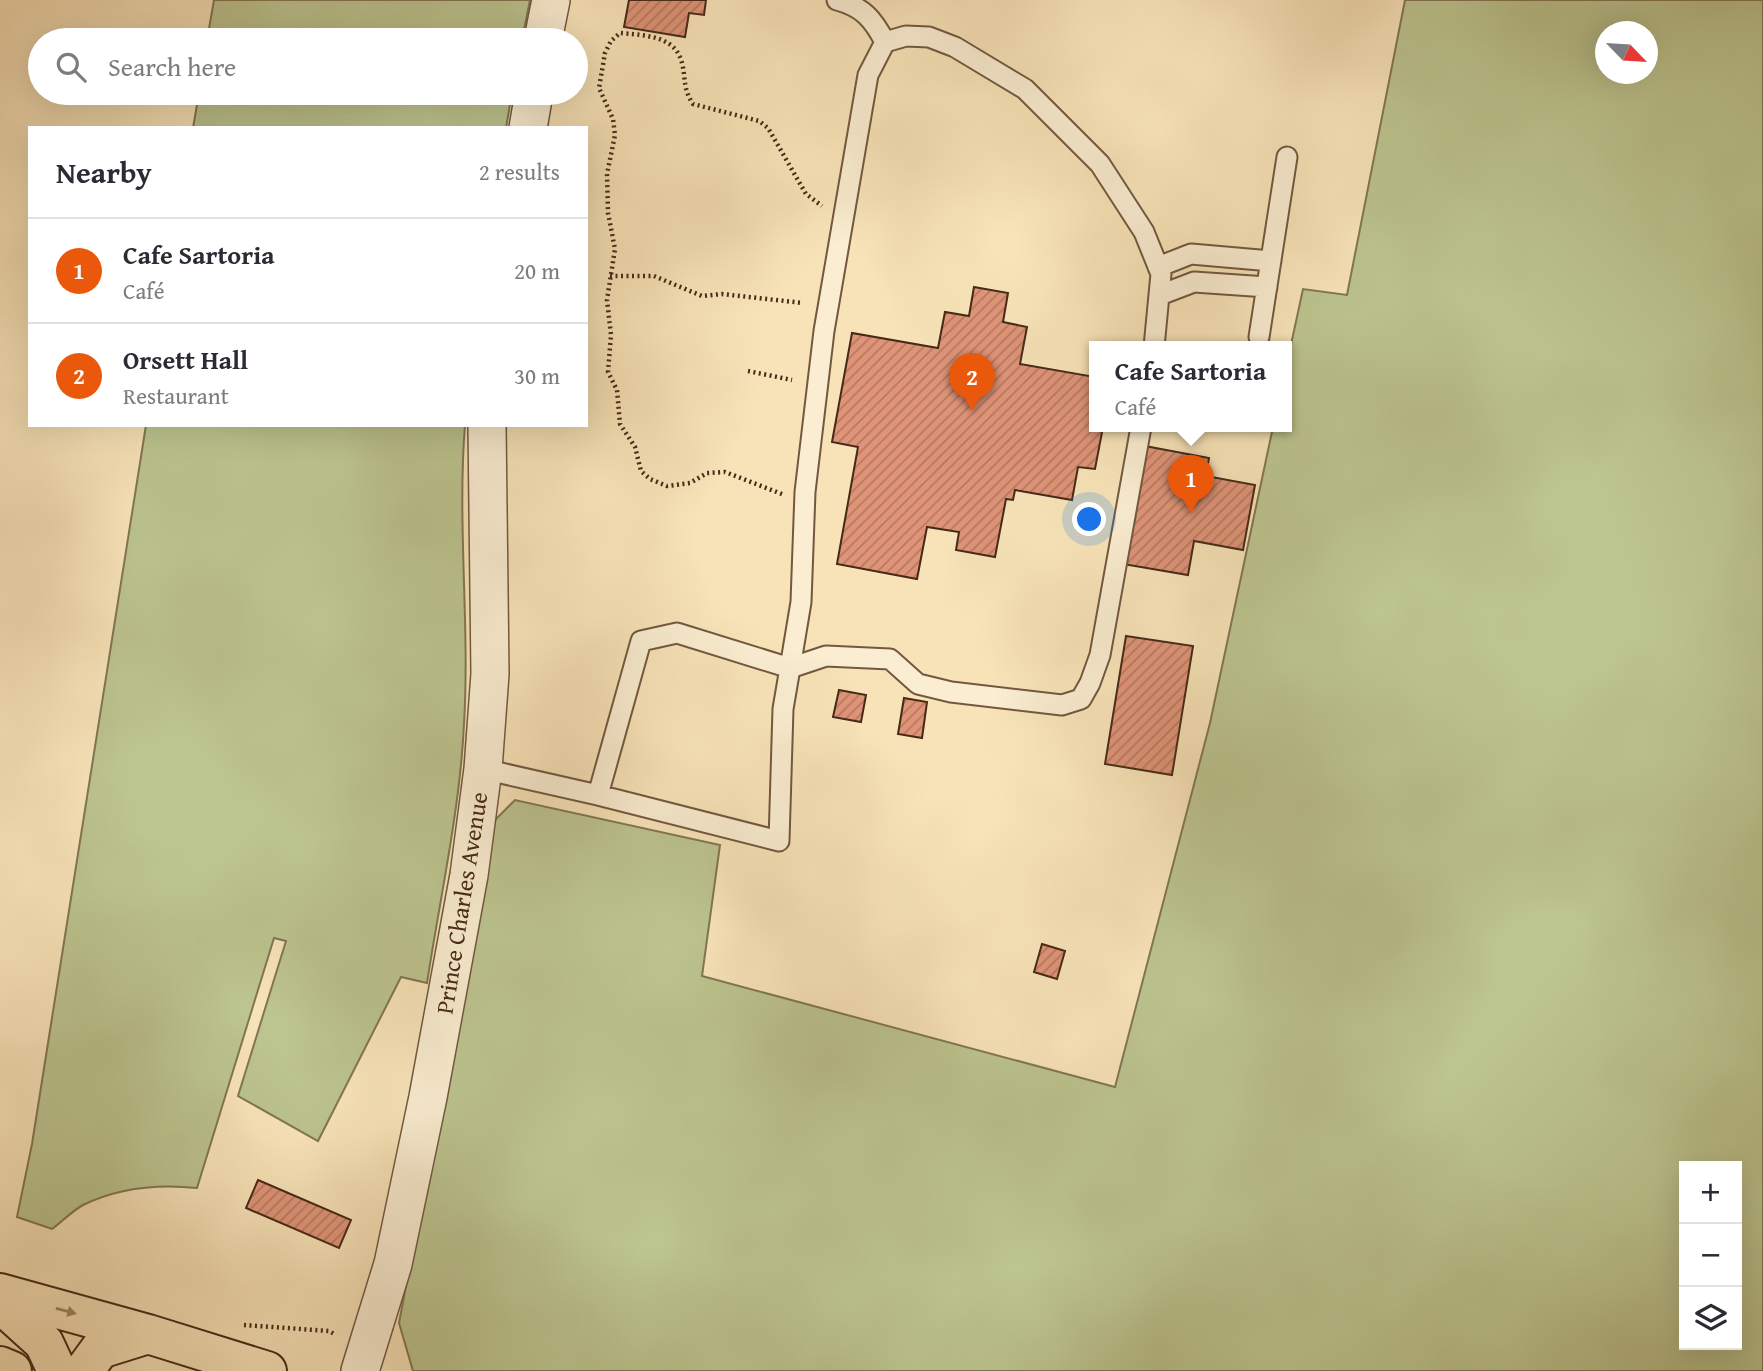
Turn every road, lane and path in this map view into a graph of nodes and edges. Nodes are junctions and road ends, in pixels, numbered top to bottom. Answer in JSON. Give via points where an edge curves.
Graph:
{"nodes":[{"id":1,"x":551,"y":0,"type":"edge"},
{"id":2,"x":837,"y":0,"type":"edge"},
{"id":3,"x":545,"y":28,"type":"edge"},
{"id":4,"x":885,"y":42,"type":"junction"},
{"id":5,"x":532,"y":105,"type":"edge"},
{"id":6,"x":528,"y":126,"type":"edge"},
{"id":7,"x":1287,"y":157,"type":"dead end"},
{"id":8,"x":845,"y":223,"type":"junction"},
{"id":9,"x":1271,"y":261,"type":"junction"},
{"id":10,"x":1158,"y":267,"type":"junction"},
{"id":11,"x":610,"y":276,"type":"junction"},
{"id":12,"x":1267,"y":287,"type":"junction"},
{"id":13,"x":1160,"y":295,"type":"junction"},
{"id":14,"x":829,"y":303,"type":"junction"},
{"id":15,"x":1259,"y":337,"type":"dead end"},
{"id":16,"x":1155,"y":341,"type":"edge"},
{"id":17,"x":748,"y":371,"type":"dead end"},
{"id":18,"x":817,"y":385,"type":"junction"},
{"id":19,"x":487,"y":427,"type":"edge"},
{"id":20,"x":1140,"y":432,"type":"edge"},
{"id":21,"x":805,"y":505,"type":"junction"},
{"id":22,"x":790,"y":668,"type":"junction"},
{"id":23,"x":483,"y":769,"type":"junction"},
{"id":24,"x":598,"y":795,"type":"junction"},
{"id":25,"x":0,"y":1293,"type":"edge"},
{"id":26,"x":0,"y":1303,"type":"edge"},
{"id":27,"x":237,"y":1324,"type":"dead end"},
{"id":28,"x":148,"y":1334,"type":"junction"},
{"id":29,"x":363,"y":1361,"type":"edge"},
{"id":30,"x":0,"y":1366,"type":"edge"},
{"id":31,"x":12,"y":1371,"type":"edge"},
{"id":32,"x":57,"y":1371,"type":"edge"},
{"id":33,"x":84,"y":1371,"type":"edge"},
{"id":34,"x":267,"y":1371,"type":"edge"}],
"edges":[{"from":1,"to":3,"type":"street"},
{"from":2,"to":4,"type":"lane","via":[[857,6],[874,20]]},
{"from":4,"to":8,"type":"lane","via":[[868,75]]},
{"from":4,"to":10,"type":"lane","via":[[906,36],[929,37],[955,47],[1025,89],[1100,163],[1144,232]]},
{"from":5,"to":6,"type":"street"},
{"from":7,"to":9,"type":"lane"},
{"from":8,"to":11,"type":"path","via":[[806,194],[768,128],[759,121],[693,104],[684,91],[680,57],[669,44],[650,36],[620,33],[606,53],[599,88],[615,135],[607,174],[615,249]]},
{"from":8,"to":14,"type":"lane"},
{"from":9,"to":10,"type":"lane","via":[[1191,254]]},
{"from":9,"to":12,"type":"lane"},
{"from":10,"to":13,"type":"lane"},
{"from":11,"to":14,"type":"path","via":[[654,276],[702,296]]},
{"from":11,"to":21,"type":"path","via":[[608,372],[617,390],[620,425],[635,447],[641,471],[667,486],[725,472]]},
{"from":12,"to":13,"type":"lane","via":[[1194,282]]},
{"from":12,"to":15,"type":"lane"},
{"from":13,"to":16,"type":"lane"},
{"from":14,"to":18,"type":"lane"},
{"from":17,"to":18,"type":"path"},
{"from":18,"to":21,"type":"lane"},
{"from":19,"to":23,"type":"street","name":"Prince Charles Avenue","via":[[490,674]]},
{"from":20,"to":22,"type":"lane","via":[[1100,655],[1081,699],[1062,705],[951,692],[918,684],[890,659],[827,656]]},
{"from":21,"to":22,"type":"lane","via":[[801,601]]},
{"from":22,"to":24,"type":"lane","via":[[677,633],[641,641]]},
{"from":22,"to":24,"type":"lane","via":[[783,709],[779,841]]},
{"from":23,"to":24,"type":"lane"},
{"from":23,"to":29,"type":"street","name":"Prince Charles Avenue","via":[[469,875],[428,1097],[393,1264]]},
{"from":25,"to":28,"type":"main road","one_way":true},
{"from":26,"to":32,"type":"main road","via":[[44,1343]]},
{"from":27,"to":29,"type":"path","via":[[329,1331]]},
{"from":28,"to":33,"type":"main road","via":[[100,1349]]},
{"from":28,"to":34,"type":"main road"},
{"from":30,"to":31,"type":"main road"}]}
